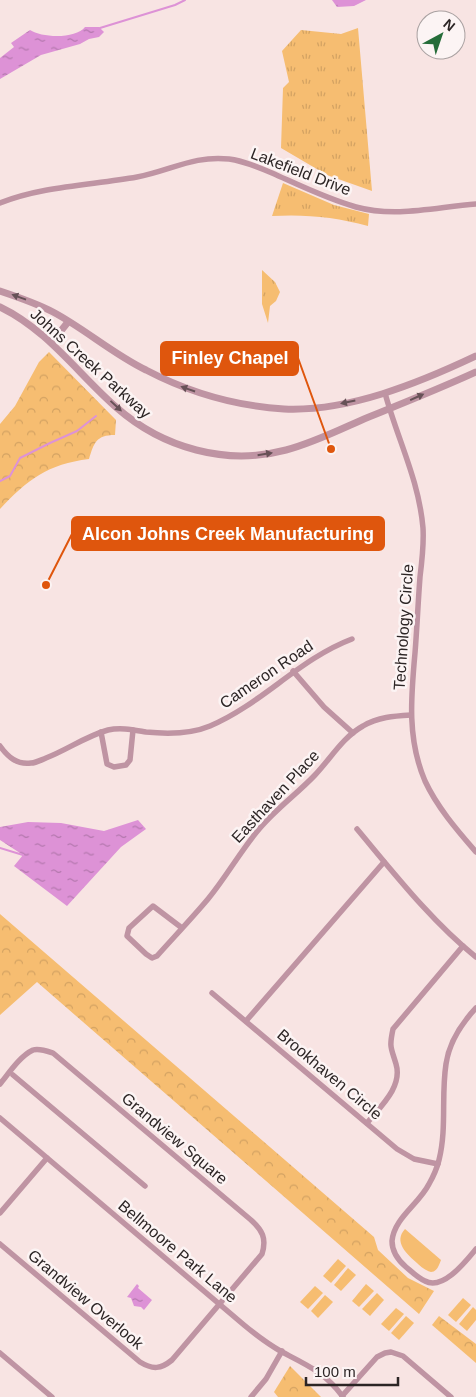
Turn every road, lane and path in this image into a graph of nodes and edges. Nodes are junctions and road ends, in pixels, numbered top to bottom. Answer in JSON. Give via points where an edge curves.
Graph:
{"nodes":[{"id":1,"x":0,"y":203,"type":"edge"},
{"id":2,"x":476,"y":204,"type":"edge"},
{"id":3,"x":0,"y":291,"type":"edge"},
{"id":4,"x":0,"y":307,"type":"edge"},
{"id":5,"x":68,"y":322,"type":"junction"},
{"id":6,"x":52,"y":342,"type":"junction"},
{"id":7,"x":476,"y":356,"type":"edge"},
{"id":8,"x":476,"y":372,"type":"edge"},
{"id":9,"x":385,"y":393,"type":"junction"},
{"id":10,"x":389,"y":409,"type":"junction"},
{"id":11,"x":352,"y":639,"type":"dead end"},
{"id":12,"x":293,"y":671,"type":"junction"},
{"id":13,"x":411,"y":715,"type":"junction"},
{"id":14,"x":133,"y":730,"type":"junction"},
{"id":15,"x":101,"y":732,"type":"junction"},
{"id":16,"x":353,"y":733,"type":"junction"},
{"id":17,"x":0,"y":746,"type":"edge"},
{"id":18,"x":357,"y":829,"type":"dead end"},
{"id":19,"x":476,"y":852,"type":"edge"},
{"id":20,"x":384,"y":862,"type":"junction"},
{"id":21,"x":182,"y":928,"type":"junction"},
{"id":22,"x":463,"y":946,"type":"junction"},
{"id":23,"x":476,"y":957,"type":"edge"},
{"id":24,"x":212,"y":993,"type":"dead end"},
{"id":25,"x":476,"y":1008,"type":"edge"},
{"id":26,"x":246,"y":1021,"type":"junction"},
{"id":27,"x":14,"y":1075,"type":"dead end"},
{"id":28,"x":0,"y":1084,"type":"edge"},
{"id":29,"x":0,"y":1118,"type":"edge"},
{"id":30,"x":367,"y":1123,"type":"junction"},
{"id":31,"x":46,"y":1158,"type":"junction"},
{"id":32,"x":438,"y":1164,"type":"junction"},
{"id":33,"x":145,"y":1186,"type":"dead end"},
{"id":34,"x":0,"y":1213,"type":"edge"},
{"id":35,"x":0,"y":1244,"type":"edge"},
{"id":36,"x":476,"y":1249,"type":"edge"},
{"id":37,"x":220,"y":1304,"type":"junction"},
{"id":38,"x":282,"y":1352,"type":"junction"},
{"id":39,"x":0,"y":1353,"type":"edge"},
{"id":40,"x":52,"y":1397,"type":"edge"},
{"id":41,"x":251,"y":1397,"type":"edge"},
{"id":42,"x":342,"y":1397,"type":"edge"},
{"id":43,"x":451,"y":1397,"type":"edge"}],
"edges":[{"from":1,"to":2,"type":"street","name":"Lakefield Drive","via":[[26,194],[139,176],[210,158],[249,163],[341,202],[373,210],[407,212]]},
{"from":5,"to":3,"type":"street","name":"Johns Creek Parkway","one_way":true,"via":[[44,308]]},
{"from":4,"to":6,"type":"street","name":"Johns Creek Parkway","via":[[15,314]]},
{"from":5,"to":6,"type":"street"},
{"from":9,"to":5,"type":"street","name":"Johns Creek Parkway","one_way":true,"via":[[333,405],[284,409],[215,398],[145,370]]},
{"from":6,"to":10,"type":"street","name":"Johns Creek Parkway","one_way":true,"via":[[139,426],[160,438],[199,452],[235,456],[286,450]]},
{"from":7,"to":9,"type":"street","name":"Johns Creek Parkway"},
{"from":10,"to":8,"type":"street","name":"Johns Creek Parkway","one_way":true},
{"from":9,"to":10,"type":"street","name":"Technology Circle"},
{"from":10,"to":13,"type":"street","name":"Technology Circle","via":[[415,483],[423,531]]},
{"from":11,"to":12,"type":"street","name":"Cameron Road","via":[[333,646]]},
{"from":12,"to":14,"type":"street","name":"Cameron Road","via":[[245,708],[209,727],[179,733]]},
{"from":12,"to":16,"type":"street","via":[[324,707]]},
{"from":13,"to":16,"type":"street","name":"Easthaven Place","via":[[384,716]]},
{"from":13,"to":19,"type":"street","name":"Technology Circle","via":[[415,752],[425,780],[436,801]]},
{"from":14,"to":15,"type":"street","name":"Cameron Road"},
{"from":14,"to":15,"type":"street","via":[[130,760],[126,765],[114,767],[107,764]]},
{"from":15,"to":17,"type":"street","name":"Cameron Road","via":[[32,763],[8,757]]},
{"from":16,"to":21,"type":"street","name":"Easthaven Place","via":[[261,827],[209,898]]},
{"from":18,"to":20,"type":"street"},
{"from":20,"to":22,"type":"street"},
{"from":20,"to":26,"type":"street"},
{"from":21,"to":21,"type":"street","name":"Easthaven Place","via":[[152,958],[127,936],[129,928],[153,906]]},
{"from":22,"to":23,"type":"street"},
{"from":22,"to":30,"type":"street","via":[[393,1029],[390,1046],[397,1064],[396,1084]]},
{"from":24,"to":26,"type":"street","name":"Brookhaven Circle"},
{"from":25,"to":32,"type":"street","via":[[454,1040],[446,1063]]},
{"from":26,"to":30,"type":"street","name":"Brookhaven Circle"},
{"from":27,"to":33,"type":"street"},
{"from":28,"to":37,"type":"street","name":"Grandview Square","via":[[24,1056],[34,1050],[53,1053],[259,1228],[264,1237],[262,1254]]},
{"from":29,"to":31,"type":"street","name":"Bellmoore Park Lane"},
{"from":30,"to":32,"type":"street","name":"Brookhaven Circle","via":[[404,1154]]},
{"from":31,"to":34,"type":"street"},
{"from":31,"to":37,"type":"street","name":"Bellmoore Park Lane"},
{"from":32,"to":36,"type":"street","via":[[429,1185],[396,1228],[392,1242],[394,1253],[426,1282],[438,1282],[452,1276]]},
{"from":35,"to":37,"type":"street","name":"Grandview Overlook","via":[[147,1366],[163,1367],[172,1360]]},
{"from":37,"to":38,"type":"street","name":"Bellmoore Park Lane"},
{"from":38,"to":41,"type":"street"},
{"from":38,"to":42,"type":"street","name":"Bellmoore Park Lane","via":[[328,1378]]},
{"from":39,"to":40,"type":"street"},
{"from":42,"to":43,"type":"street","via":[[377,1358],[391,1352],[404,1356]]}]}
